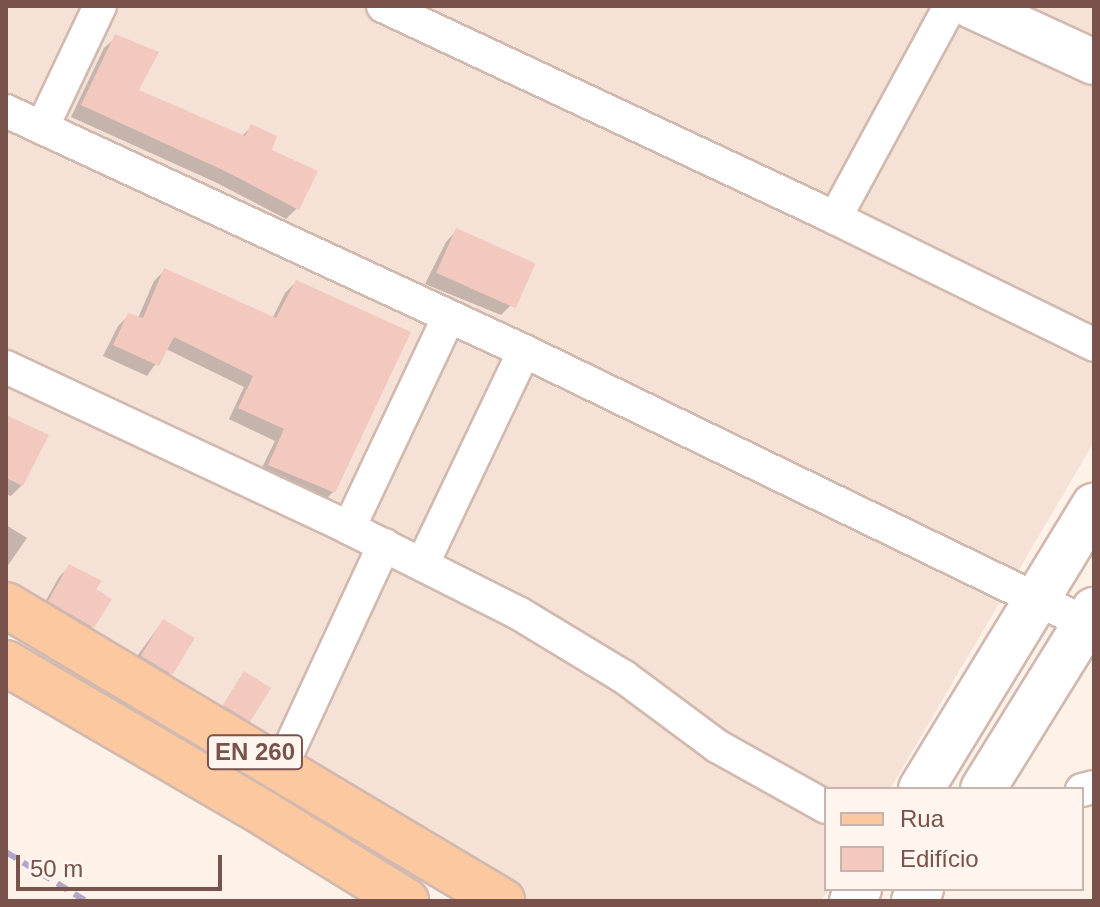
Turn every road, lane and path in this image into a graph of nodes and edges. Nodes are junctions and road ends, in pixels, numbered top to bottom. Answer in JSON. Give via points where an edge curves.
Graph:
{"nodes":[{"id":1,"x":100,"y":6,"type":"edge"},
{"id":2,"x":383,"y":6,"type":"edge"},
{"id":3,"x":950,"y":6,"type":"edge"},
{"id":4,"x":972,"y":6,"type":"edge"},
{"id":5,"x":1094,"y":62,"type":"edge"},
{"id":6,"x":6,"y":111,"type":"edge"},
{"id":7,"x":42,"y":128,"type":"junction"},
{"id":8,"x":835,"y":218,"type":"junction"},
{"id":9,"x":449,"y":316,"type":"junction"},
{"id":10,"x":1094,"y":345,"type":"edge"},
{"id":11,"x":524,"y":351,"type":"junction"},
{"id":12,"x":6,"y":367,"type":"edge"},
{"id":13,"x":1094,"y":506,"type":"edge"},
{"id":14,"x":349,"y":528,"type":"junction"},
{"id":15,"x":384,"y":545,"type":"junction"},
{"id":16,"x":423,"y":563,"type":"junction"},
{"id":17,"x":1039,"y":597,"type":"junction"},
{"id":18,"x":6,"y":605,"type":"edge"},
{"id":19,"x":1092,"y":619,"type":"edge"},
{"id":20,"x":47,"y":631,"type":"junction"},
{"id":21,"x":14,"y":668,"type":"edge"},
{"id":22,"x":281,"y":767,"type":"junction"},
{"id":23,"x":922,"y":787,"type":"edge"},
{"id":24,"x":984,"y":787,"type":"edge"},
{"id":25,"x":824,"y":806,"type":"edge"},
{"id":26,"x":406,"y":901,"type":"edge"},
{"id":27,"x":502,"y":901,"type":"edge"}],
"edges":[{"from":1,"to":7,"type":"street"},
{"from":2,"to":8,"type":"street"},
{"from":3,"to":8,"type":"street"},
{"from":4,"to":5,"type":"street"},
{"from":6,"to":7,"type":"street"},
{"from":7,"to":9,"type":"street"},
{"from":8,"to":10,"type":"street"},
{"from":9,"to":11,"type":"street"},
{"from":9,"to":14,"type":"street"},
{"from":11,"to":16,"type":"street"},
{"from":11,"to":17,"type":"street"},
{"from":12,"to":14,"type":"street"},
{"from":13,"to":17,"type":"street"},
{"from":14,"to":15,"type":"street"},
{"from":15,"to":16,"type":"street"},
{"from":15,"to":22,"type":"street"},
{"from":16,"to":25,"type":"street","via":[[598,661],[717,746]]},
{"from":17,"to":19,"type":"street"},
{"from":17,"to":23,"type":"street"},
{"from":18,"to":20,"type":"main road","number":"EN 260"},
{"from":19,"to":24,"type":"street"},
{"from":20,"to":21,"type":"main road"},
{"from":20,"to":22,"type":"main road","number":"EN 260"},
{"from":21,"to":26,"type":"main road","number":"EN 260"},
{"from":22,"to":27,"type":"main road","number":"EN 260"}]}
